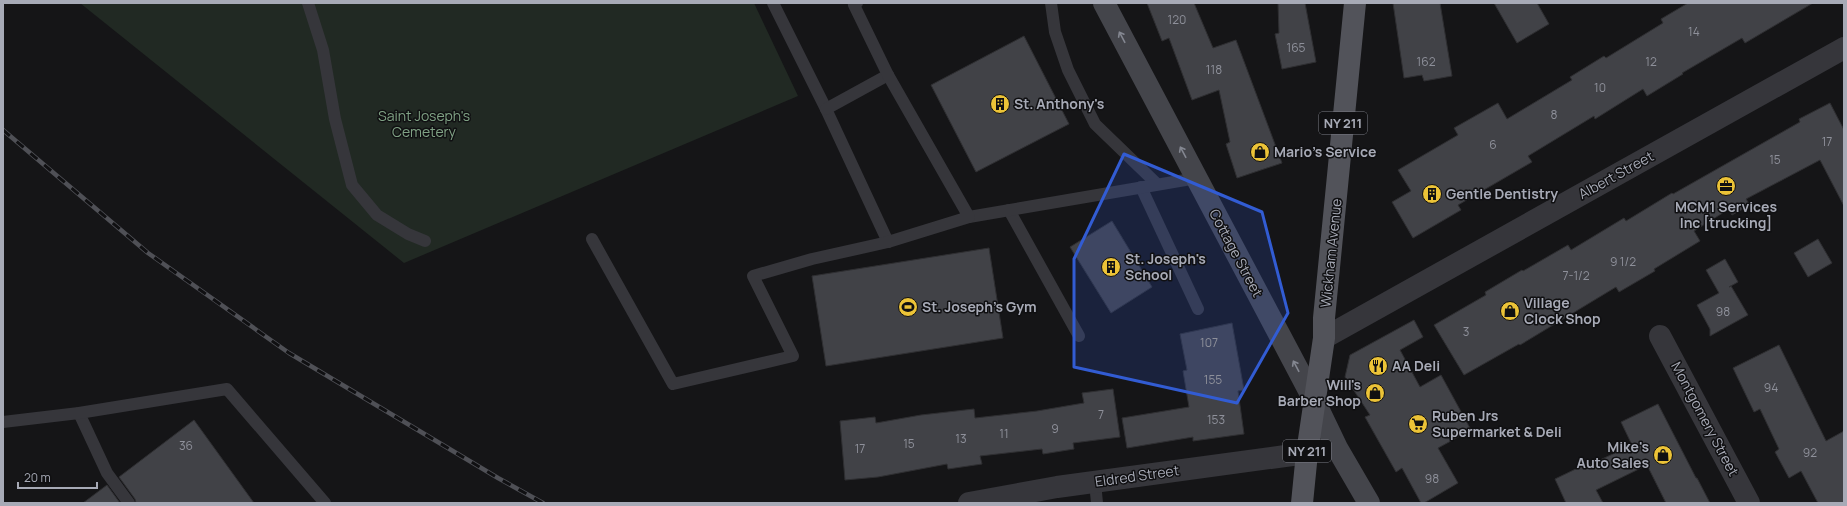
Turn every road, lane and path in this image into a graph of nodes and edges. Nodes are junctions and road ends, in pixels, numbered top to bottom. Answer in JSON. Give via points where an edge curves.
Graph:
{"nodes":[{"id":1,"x":308,"y":3,"type":"edge"},
{"id":2,"x":773,"y":3,"type":"edge"},
{"id":3,"x":857,"y":3,"type":"edge"},
{"id":4,"x":1051,"y":3,"type":"edge"},
{"id":5,"x":1104,"y":3,"type":"edge"},
{"id":6,"x":1355,"y":3,"type":"edge"},
{"id":7,"x":1844,"y":48,"type":"edge"},
{"id":8,"x":888,"y":75,"type":"junction"},
{"id":9,"x":826,"y":109,"type":"junction"},
{"id":10,"x":1197,"y":178,"type":"junction"},
{"id":11,"x":1157,"y":184,"type":"junction"},
{"id":12,"x":1141,"y":188,"type":"junction"},
{"id":13,"x":1009,"y":210,"type":"junction"},
{"id":14,"x":969,"y":217,"type":"junction"},
{"id":15,"x":592,"y":238,"type":"dead end"},
{"id":16,"x":425,"y":241,"type":"dead end"},
{"id":17,"x":888,"y":242,"type":"junction"},
{"id":18,"x":1198,"y":309,"type":"dead end"},
{"id":19,"x":1078,"y":336,"type":"dead end"},
{"id":20,"x":1660,"y":336,"type":"dead end"},
{"id":21,"x":1324,"y":338,"type":"junction"},
{"id":22,"x":1314,"y":400,"type":"junction"},
{"id":23,"x":79,"y":413,"type":"junction"},
{"id":24,"x":3,"y":422,"type":"edge"},
{"id":25,"x":1307,"y":453,"type":"junction"},
{"id":26,"x":1095,"y":482,"type":"junction"},
{"id":27,"x":128,"y":503,"type":"edge"},
{"id":28,"x":325,"y":503,"type":"edge"},
{"id":29,"x":969,"y":503,"type":"edge"},
{"id":30,"x":1097,"y":503,"type":"edge"},
{"id":31,"x":1302,"y":503,"type":"edge"},
{"id":32,"x":1369,"y":503,"type":"edge"},
{"id":33,"x":1749,"y":503,"type":"edge"}],
"edges":[{"from":1,"to":16,"type":"lane","via":[[323,50],[335,119],[352,185],[377,214],[408,234]]},
{"from":2,"to":9,"type":"lane"},
{"from":3,"to":8,"type":"lane","via":[[854,5]]},
{"from":4,"to":11,"type":"lane","via":[[1055,32],[1068,70],[1095,124]]},
{"from":10,"to":5,"type":"street","name":"Cottage Street","one_way":true},
{"from":6,"to":21,"type":"main road","name":"Wickham Avenue","number":"NY 211"},
{"from":7,"to":21,"type":"street","name":"Albert Street"},
{"from":8,"to":9,"type":"lane"},
{"from":8,"to":14,"type":"lane"},
{"from":9,"to":17,"type":"lane"},
{"from":10,"to":11,"type":"lane"},
{"from":22,"to":10,"type":"street","name":"Cottage Street","one_way":true},
{"from":11,"to":12,"type":"lane"},
{"from":12,"to":13,"type":"lane"},
{"from":12,"to":18,"type":"lane"},
{"from":13,"to":14,"type":"lane"},
{"from":13,"to":19,"type":"lane"},
{"from":14,"to":17,"type":"lane"},
{"from":15,"to":17,"type":"lane","via":[[673,384],[794,356],[753,276],[812,259]]},
{"from":20,"to":33,"type":"street","name":"Montgomery Street"},
{"from":21,"to":22,"type":"main road","name":"Wickham Avenue","number":"NY 211"},
{"from":22,"to":25,"type":"main road","name":"Wickham Avenue","number":"NY 211"},
{"from":22,"to":32,"type":"street","name":"Cottage Street","via":[[1337,448]]},
{"from":23,"to":24,"type":"lane"},
{"from":23,"to":27,"type":"lane","via":[[107,473]]},
{"from":23,"to":28,"type":"lane","via":[[227,389]]},
{"from":25,"to":26,"type":"street","name":"Eldred Street"},
{"from":25,"to":31,"type":"main road","name":"Wickham Avenue","number":"NY 211"},
{"from":26,"to":29,"type":"street","name":"Eldred Street"},
{"from":26,"to":30,"type":"lane"}]}
